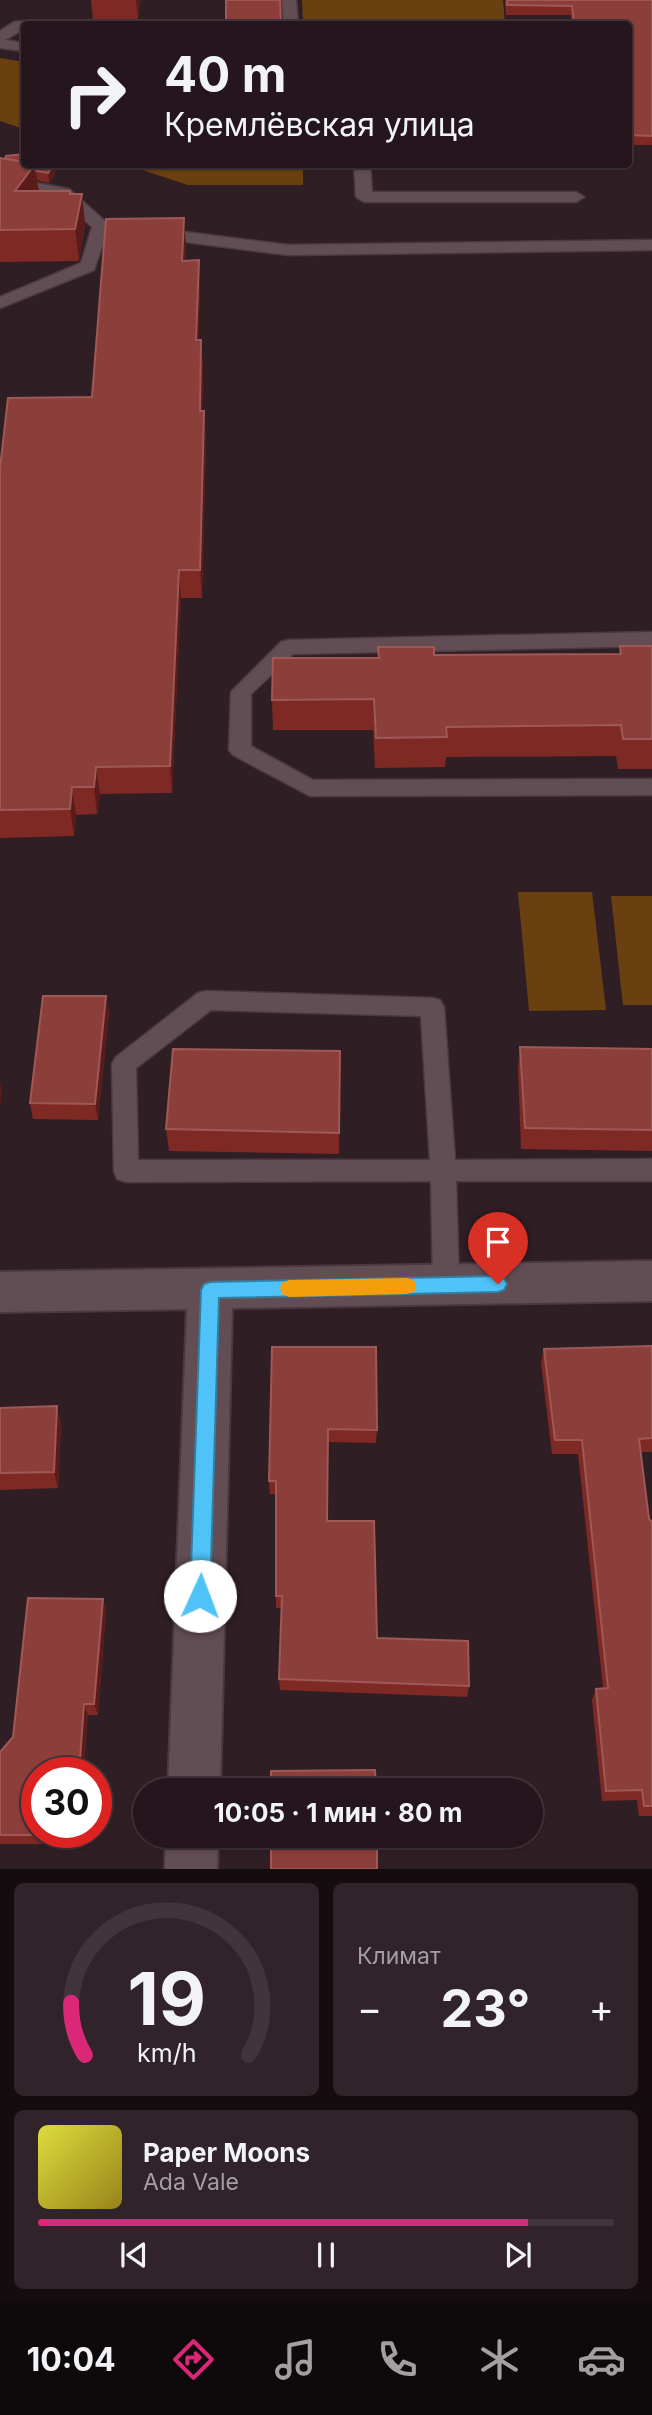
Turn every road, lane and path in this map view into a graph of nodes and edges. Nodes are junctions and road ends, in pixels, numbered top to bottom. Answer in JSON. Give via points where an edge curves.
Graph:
{"nodes":[{"id":1,"x":289,"y":0,"type":"edge"},
{"id":2,"x":291,"y":21,"type":"edge"},
{"id":3,"x":21,"y":25,"type":"edge"},
{"id":4,"x":0,"y":37,"type":"edge"},
{"id":5,"x":0,"y":44,"type":"edge"},
{"id":6,"x":21,"y":47,"type":"edge"},
{"id":7,"x":362,"y":168,"type":"edge"},
{"id":8,"x":0,"y":181,"type":"edge"},
{"id":9,"x":576,"y":197,"type":"dead end"},
{"id":10,"x":101,"y":226,"type":"junction"},
{"id":11,"x":652,"y":245,"type":"edge"},
{"id":12,"x":0,"y":303,"type":"edge"},
{"id":13,"x":652,"y":639,"type":"edge"},
{"id":14,"x":652,"y":787,"type":"edge"},
{"id":15,"x":443,"y":1170,"type":"junction"},
{"id":16,"x":652,"y":1170,"type":"edge"},
{"id":17,"x":652,"y":1281,"type":"edge"},
{"id":18,"x":446,"y":1285,"type":"junction"},
{"id":19,"x":211,"y":1290,"type":"junction"},
{"id":20,"x":0,"y":1292,"type":"edge"},
{"id":21,"x":194,"y":1778,"type":"edge"},
{"id":22,"x":192,"y":1848,"type":"edge"},
{"id":23,"x":191,"y":1869,"type":"edge"}],
"edges":[{"from":1,"to":2,"type":"lane"},
{"from":3,"to":4,"type":"lane"},
{"from":5,"to":6,"type":"lane"},
{"from":7,"to":9,"type":"lane","via":[[364,197]]},
{"from":8,"to":10,"type":"lane","via":[[63,192]]},
{"from":10,"to":11,"type":"lane","via":[[288,250]]},
{"from":10,"to":12,"type":"lane","via":[[88,266]]},
{"from":13,"to":14,"type":"lane","via":[[288,647],[241,692],[240,750],[310,788]]},
{"from":15,"to":15,"type":"lane","via":[[432,1007],[206,1000],[124,1065],[127,1171]]},
{"from":15,"to":16,"type":"lane"},
{"from":15,"to":18,"type":"lane"},
{"from":17,"to":18,"type":"street"},
{"from":18,"to":19,"type":"street"},
{"from":19,"to":20,"type":"street"},
{"from":19,"to":21,"type":"street"},
{"from":22,"to":23,"type":"street"}]}
